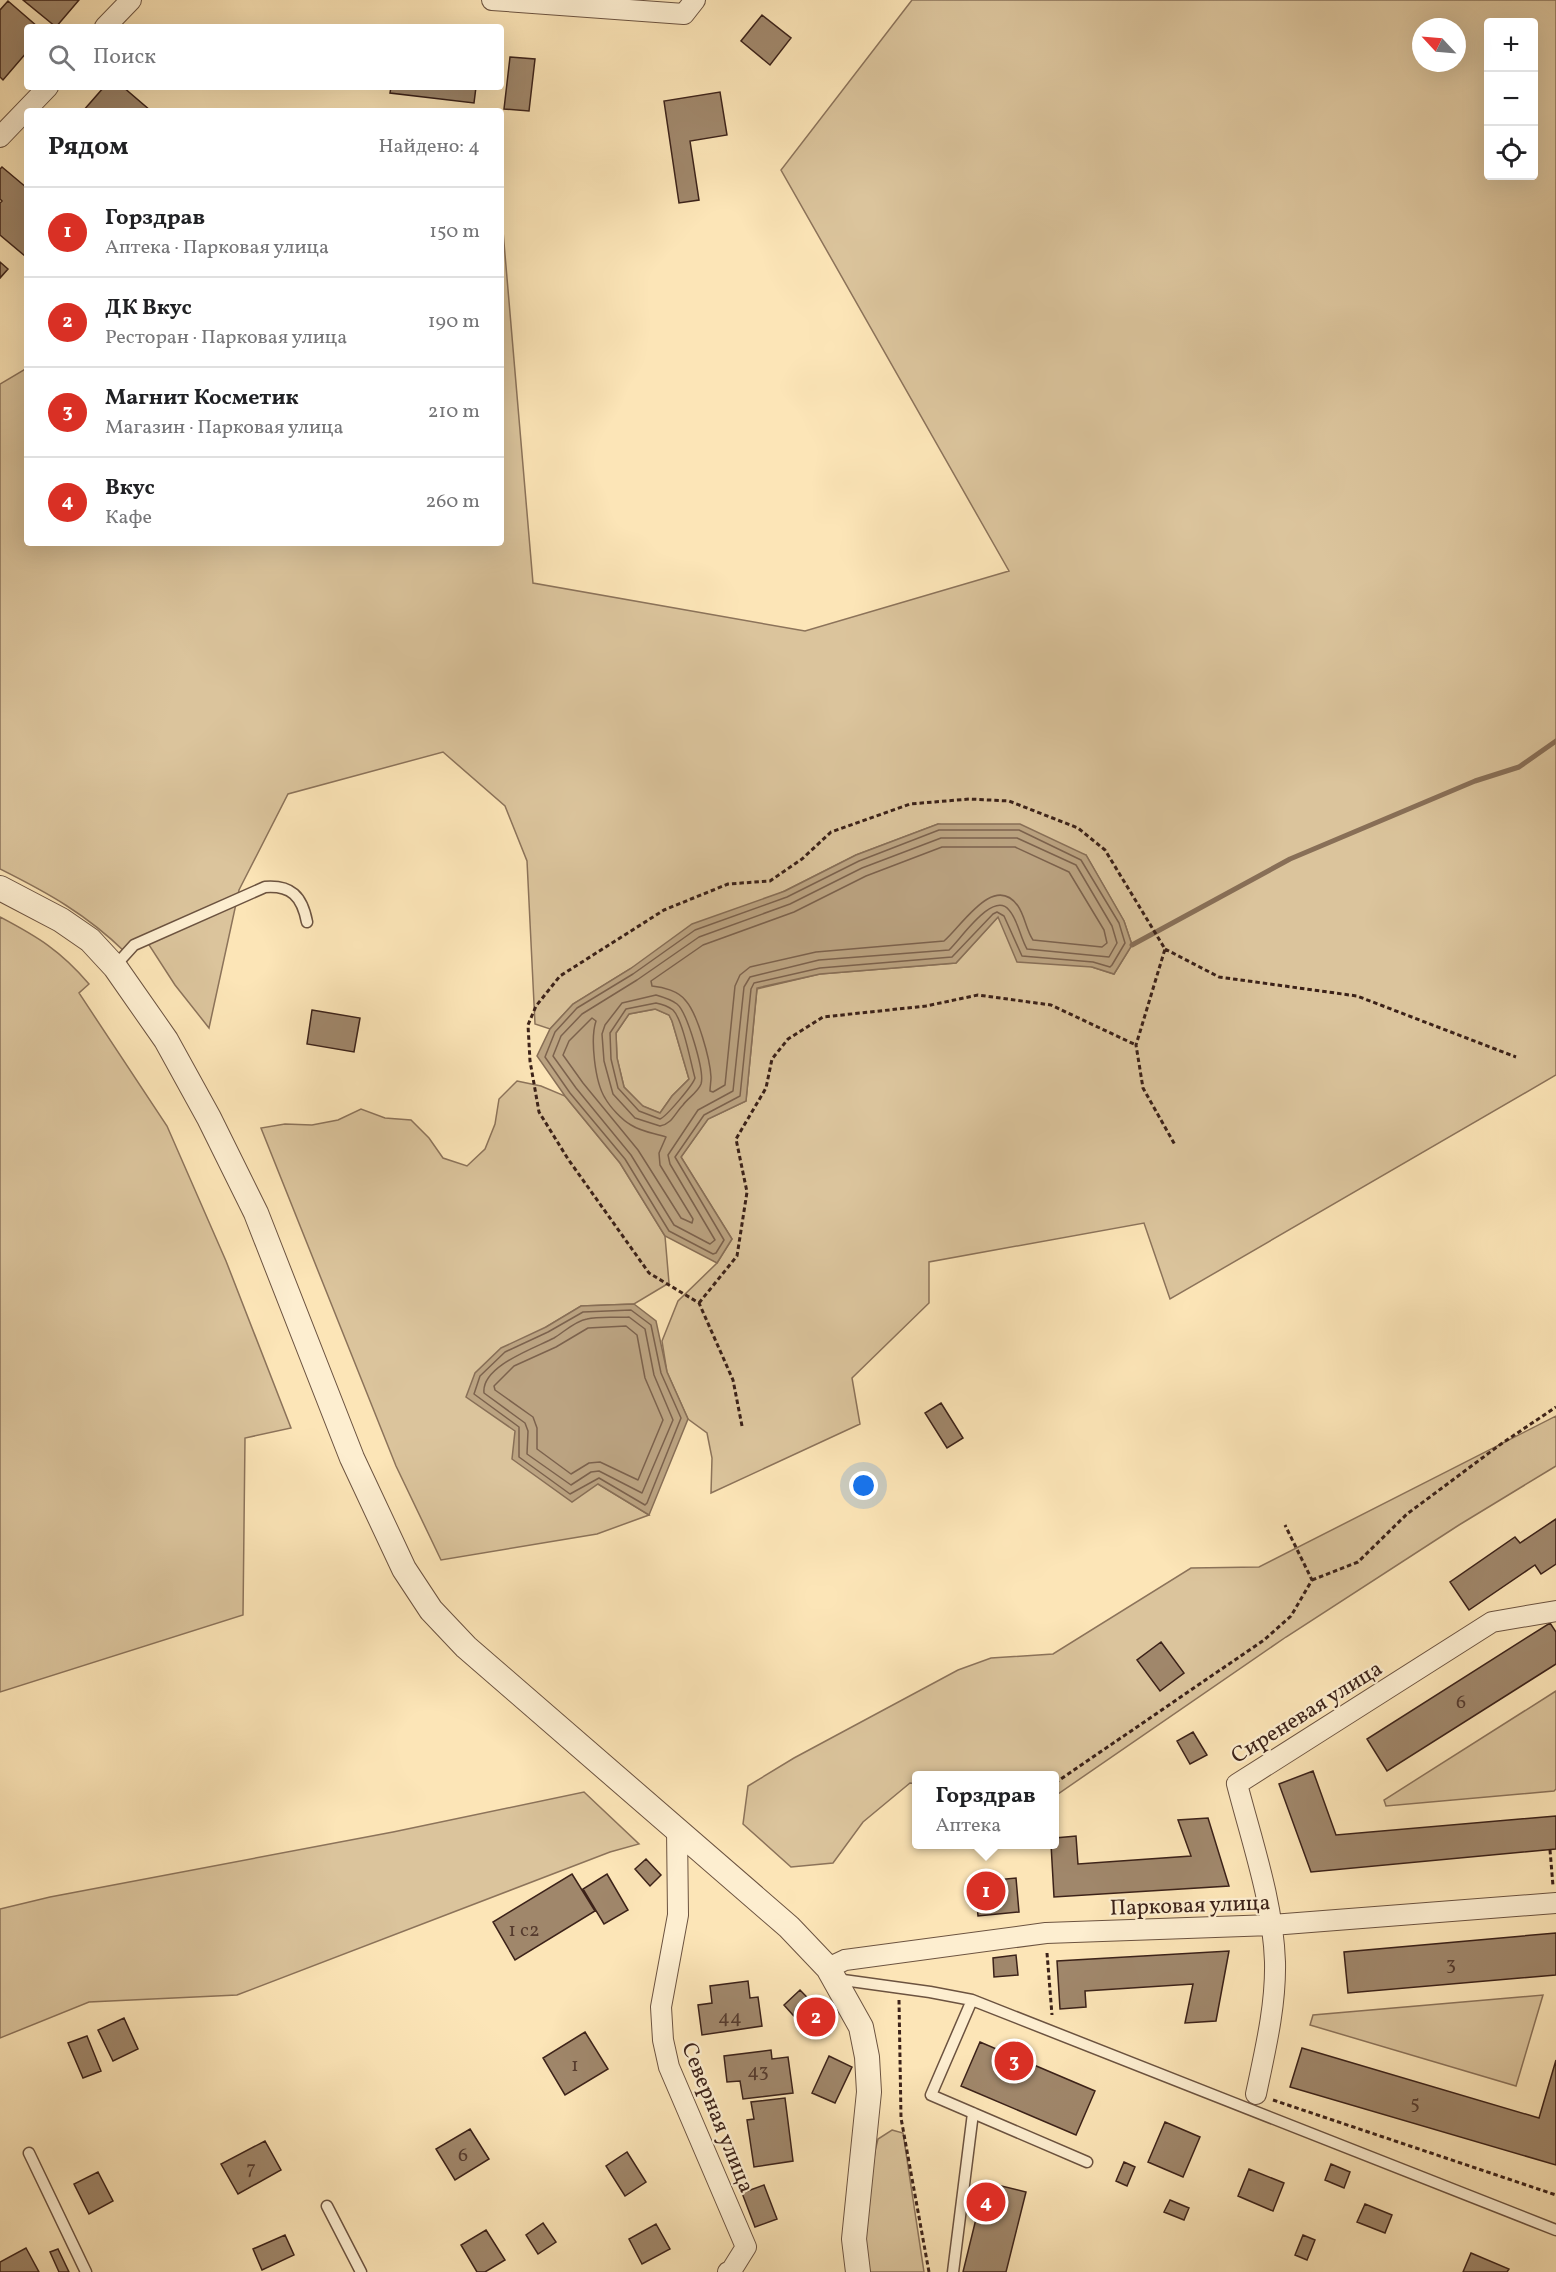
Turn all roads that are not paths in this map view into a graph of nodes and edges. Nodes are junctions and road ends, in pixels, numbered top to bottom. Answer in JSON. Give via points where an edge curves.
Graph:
{"nodes":[{"id":1,"x":131,"y":0,"type":"edge"},
{"id":2,"x":492,"y":0,"type":"edge"},
{"id":3,"x":695,"y":0,"type":"edge"},
{"id":4,"x":108,"y":24,"type":"edge"},
{"id":5,"x":45,"y":90,"type":"edge"},
{"id":6,"x":28,"y":108,"type":"edge"},
{"id":7,"x":24,"y":112,"type":"edge"},
{"id":8,"x":0,"y":138,"type":"edge"},
{"id":9,"x":0,"y":888,"type":"edge"},
{"id":10,"x":307,"y":922,"type":"dead end"},
{"id":11,"x":115,"y":967,"type":"junction"},
{"id":12,"x":1556,"y":1611,"type":"edge"},
{"id":13,"x":677,"y":1829,"type":"junction"},
{"id":14,"x":1556,"y":1903,"type":"edge"},
{"id":15,"x":1272,"y":1925,"type":"junction"},
{"id":16,"x":831,"y":1973,"type":"junction"},
{"id":17,"x":972,"y":2000,"type":"junction"},
{"id":18,"x":1256,"y":2094,"type":"dead end"},
{"id":19,"x":973,"y":2113,"type":"junction"},
{"id":20,"x":29,"y":2153,"type":"dead end"},
{"id":21,"x":1087,"y":2162,"type":"dead end"},
{"id":22,"x":327,"y":2206,"type":"dead end"},
{"id":23,"x":1556,"y":2230,"type":"edge"},
{"id":24,"x":86,"y":2272,"type":"edge"},
{"id":25,"x":361,"y":2272,"type":"edge"},
{"id":26,"x":728,"y":2272,"type":"edge"},
{"id":27,"x":858,"y":2272,"type":"edge"},
{"id":28,"x":953,"y":2272,"type":"edge"}],
"edges":[{"from":1,"to":4,"type":"street"},
{"from":2,"to":3,"type":"street","via":[[684,14]]},
{"from":5,"to":6,"type":"street"},
{"from":7,"to":8,"type":"street"},
{"from":9,"to":11,"type":"street","via":[[61,920],[90,940]]},
{"from":10,"to":11,"type":"lane","via":[[294,894],[281,886],[265,887],[134,945]]},
{"from":11,"to":13,"type":"street","via":[[166,1040],[256,1213],[352,1458],[404,1569],[431,1610],[466,1647]]},
{"from":12,"to":15,"type":"street","name":"Сиреневая улица","via":[[1492,1622],[1236,1784]]},
{"from":13,"to":16,"type":"street","via":[[789,1927]]},
{"from":13,"to":26,"type":"street","name":"Северная улица","via":[[678,1915],[661,2007],[663,2040],[669,2067],[746,2247]]},
{"from":14,"to":15,"type":"street","name":"Парковая улица"},
{"from":15,"to":16,"type":"street","name":"Парковая улица","via":[[1018,1935],[845,1960]]},
{"from":15,"to":18,"type":"street","name":"Сиреневая улица","via":[[1272,2000]]},
{"from":16,"to":17,"type":"lane"},
{"from":16,"to":27,"type":"street","via":[[861,2027],[867,2057],[869,2092],[854,2239]]},
{"from":17,"to":19,"type":"lane","via":[[931,2095]]},
{"from":17,"to":23,"type":"lane"},
{"from":19,"to":21,"type":"lane"},
{"from":19,"to":28,"type":"lane"},
{"from":20,"to":24,"type":"lane"},
{"from":22,"to":25,"type":"lane"}]}
